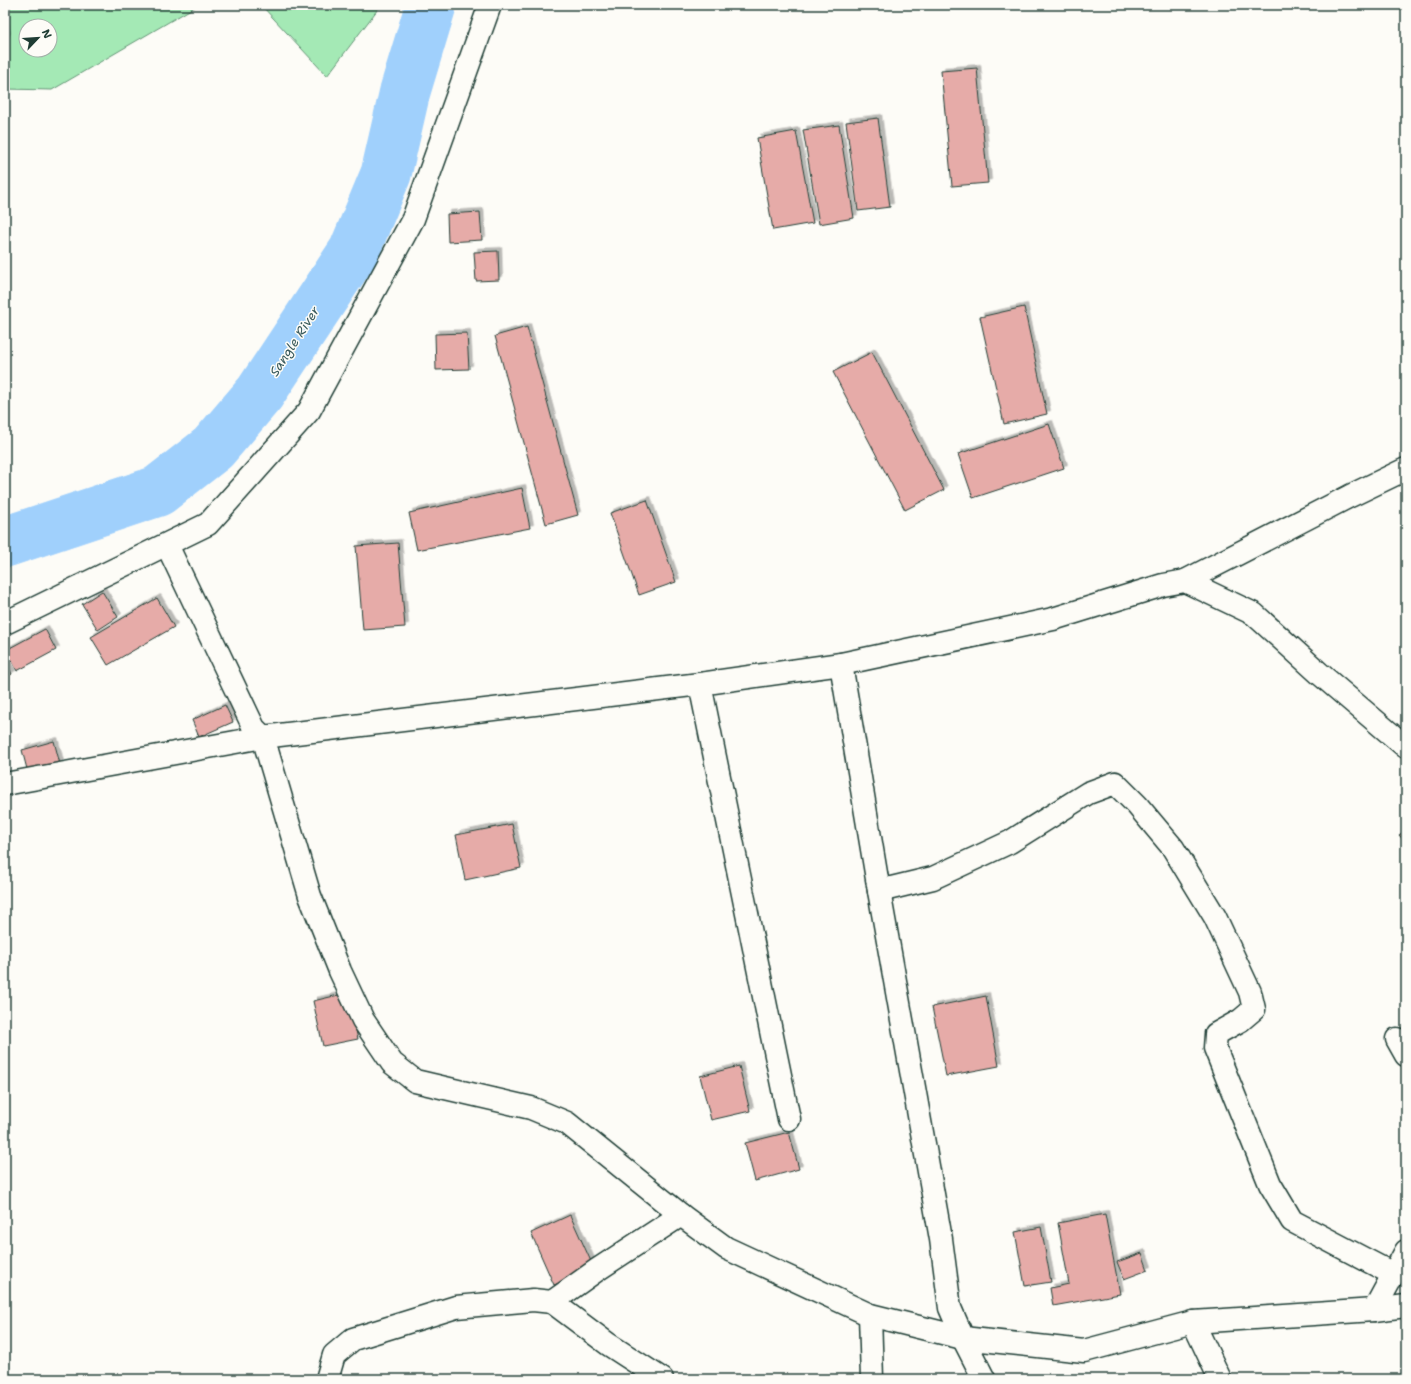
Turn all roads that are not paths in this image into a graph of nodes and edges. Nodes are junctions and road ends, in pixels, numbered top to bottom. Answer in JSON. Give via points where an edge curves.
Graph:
{"nodes":[{"id":1,"x":490,"y":5,"type":"edge"},
{"id":2,"x":1406,"y":469,"type":"edge"},
{"id":3,"x":167,"y":545,"type":"junction"},
{"id":4,"x":1185,"y":581,"type":"junction"},
{"id":5,"x":5,"y":623,"type":"edge"},
{"id":6,"x":841,"y":664,"type":"junction"},
{"id":7,"x":700,"y":684,"type":"junction"},
{"id":8,"x":263,"y":737,"type":"junction"},
{"id":9,"x":1406,"y":747,"type":"edge"},
{"id":10,"x":5,"y":784,"type":"edge"},
{"id":11,"x":879,"y":891,"type":"junction"},
{"id":12,"x":789,"y":1119,"type":"dead end"},
{"id":13,"x":681,"y":1215,"type":"junction"},
{"id":14,"x":1406,"y":1251,"type":"edge"},
{"id":15,"x":1393,"y":1274,"type":"junction"},
{"id":16,"x":552,"y":1302,"type":"junction"},
{"id":17,"x":1406,"y":1306,"type":"edge"},
{"id":18,"x":1374,"y":1310,"type":"junction"},
{"id":19,"x":870,"y":1316,"type":"junction"},
{"id":20,"x":1193,"y":1322,"type":"junction"},
{"id":21,"x":963,"y":1338,"type":"junction"},
{"id":22,"x":326,"y":1379,"type":"edge"},
{"id":23,"x":662,"y":1379,"type":"edge"},
{"id":24,"x":872,"y":1379,"type":"edge"},
{"id":25,"x":984,"y":1379,"type":"edge"},
{"id":26,"x":1220,"y":1379,"type":"edge"}],
"edges":[{"from":1,"to":3,"type":"street","via":[[413,218],[309,411],[208,524]]},
{"from":2,"to":4,"type":"street"},
{"from":3,"to":5,"type":"street"},
{"from":3,"to":8,"type":"street","via":[[254,728]]},
{"from":4,"to":6,"type":"street","via":[[1163,585],[1053,620]]},
{"from":4,"to":9,"type":"street","via":[[1254,614]]},
{"from":6,"to":7,"type":"street"},
{"from":6,"to":11,"type":"street"},
{"from":7,"to":8,"type":"street"},
{"from":7,"to":12,"type":"street"},
{"from":8,"to":10,"type":"street"},
{"from":8,"to":13,"type":"street","via":[[310,896],[363,1020],[392,1063],[415,1081],[531,1108],[567,1123]]},
{"from":11,"to":15,"type":"street","via":[[933,878],[1010,842],[1088,793],[1115,783],[1173,848],[1215,917],[1250,992],[1254,1009],[1241,1020],[1216,1034],[1215,1048],[1270,1184],[1292,1221]]},
{"from":11,"to":21,"type":"street","via":[[940,1231],[950,1308]]},
{"from":13,"to":16,"type":"street"},
{"from":13,"to":19,"type":"street","via":[[726,1248]]},
{"from":14,"to":15,"type":"street"},
{"from":15,"to":18,"type":"street"},
{"from":16,"to":22,"type":"street","via":[[533,1300],[456,1307],[353,1339],[334,1355]]},
{"from":16,"to":23,"type":"street","via":[[608,1344]]},
{"from":17,"to":18,"type":"street"},
{"from":18,"to":20,"type":"street"},
{"from":19,"to":21,"type":"street"},
{"from":19,"to":24,"type":"street"},
{"from":20,"to":21,"type":"street","via":[[1084,1351]]},
{"from":20,"to":26,"type":"street"},
{"from":21,"to":25,"type":"street"}]}
